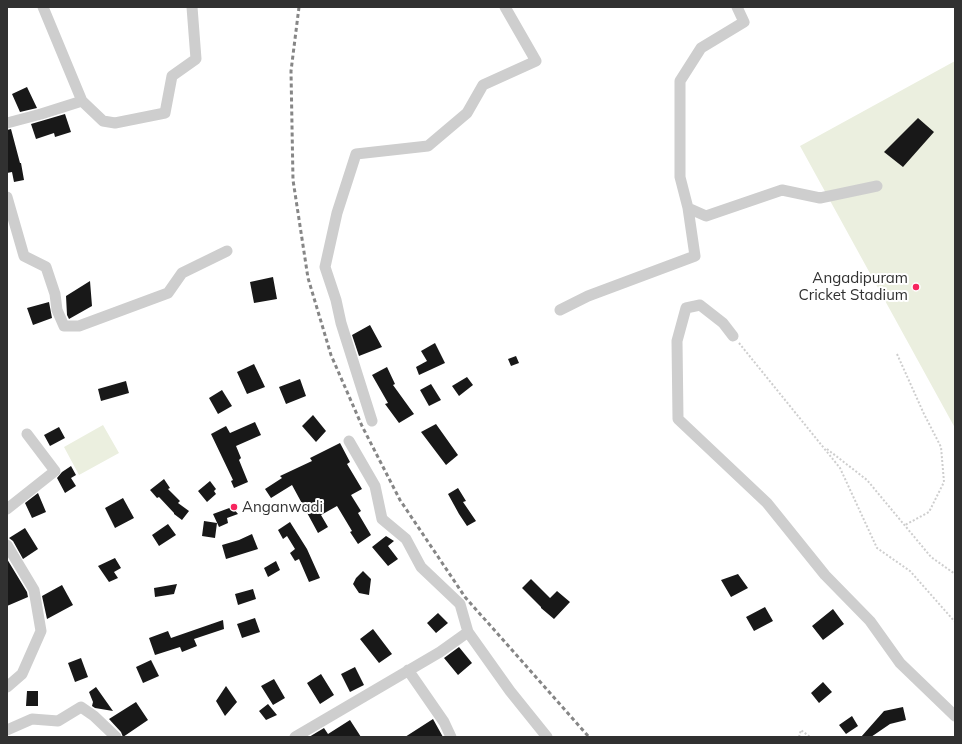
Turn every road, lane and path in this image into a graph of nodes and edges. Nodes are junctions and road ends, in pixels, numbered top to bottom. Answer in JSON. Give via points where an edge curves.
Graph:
{"nodes":[{"id":1,"x":43,"y":7,"type":"edge"},
{"id":2,"x":192,"y":7,"type":"edge"},
{"id":3,"x":505,"y":7,"type":"edge"},
{"id":4,"x":737,"y":7,"type":"edge"},
{"id":5,"x":82,"y":101,"type":"junction"},
{"id":6,"x":7,"y":123,"type":"edge"},
{"id":7,"x":877,"y":186,"type":"dead end"},
{"id":8,"x":7,"y":197,"type":"edge"},
{"id":9,"x":688,"y":208,"type":"junction"},
{"id":10,"x":227,"y":251,"type":"dead end"},
{"id":11,"x":560,"y":310,"type":"dead end"},
{"id":12,"x":733,"y":336,"type":"joint"},
{"id":13,"x":896,"y":354,"type":"dead end"},
{"id":14,"x":372,"y":421,"type":"dead end"},
{"id":15,"x":27,"y":434,"type":"dead end"},
{"id":16,"x":349,"y":441,"type":"dead end"},
{"id":17,"x":824,"y":448,"type":"junction"},
{"id":18,"x":7,"y":509,"type":"edge"},
{"id":19,"x":905,"y":526,"type":"junction"},
{"id":20,"x":7,"y":545,"type":"edge"},
{"id":21,"x":955,"y":574,"type":"edge"},
{"id":22,"x":955,"y":622,"type":"edge"},
{"id":23,"x":468,"y":632,"type":"junction"},
{"id":24,"x":408,"y":670,"type":"junction"},
{"id":25,"x":7,"y":687,"type":"edge"},
{"id":26,"x":955,"y":716,"type":"edge"},
{"id":27,"x":7,"y":730,"type":"edge"},
{"id":28,"x":116,"y":737,"type":"edge"},
{"id":29,"x":295,"y":737,"type":"edge"},
{"id":30,"x":451,"y":737,"type":"edge"},
{"id":31,"x":547,"y":737,"type":"edge"},
{"id":32,"x":800,"y":737,"type":"edge"},
{"id":33,"x":810,"y":737,"type":"edge"}],
"edges":[{"from":1,"to":5,"type":"street"},
{"from":2,"to":5,"type":"street","via":[[196,59],[172,76],[165,113],[115,123],[103,120]]},
{"from":3,"to":14,"type":"street","via":[[536,61],[483,85],[467,113],[428,146],[356,154],[325,268]]},
{"from":4,"to":9,"type":"street","via":[[744,22],[701,48],[680,81],[680,177]]},
{"from":5,"to":6,"type":"street"},
{"from":7,"to":9,"type":"street","via":[[820,198],[782,190],[706,216]]},
{"from":8,"to":10,"type":"street","via":[[24,256],[46,267],[55,294],[57,310],[64,326],[79,326],[168,293],[182,273]]},
{"from":9,"to":11,"type":"street","via":[[695,256],[588,296]]},
{"from":12,"to":17,"type":"path"},
{"from":12,"to":26,"type":"street","via":[[723,323],[700,305],[686,308],[677,341],[678,419],[767,503],[825,575],[870,620],[900,662]]},
{"from":13,"to":19,"type":"path","via":[[941,447],[944,482],[929,512]]},
{"from":15,"to":18,"type":"street","via":[[55,471]]},
{"from":16,"to":23,"type":"street","via":[[375,486],[382,519],[406,539],[421,567],[460,604]]},
{"from":17,"to":19,"type":"path","via":[[867,480]]},
{"from":17,"to":22,"type":"path","via":[[840,468],[877,548],[910,570]]},
{"from":19,"to":21,"type":"path","via":[[931,557]]},
{"from":20,"to":25,"type":"street","via":[[34,590],[41,631],[22,674]]},
{"from":23,"to":24,"type":"street"},
{"from":23,"to":31,"type":"street"},
{"from":24,"to":29,"type":"street"},
{"from":24,"to":30,"type":"street","via":[[444,722]]},
{"from":27,"to":28,"type":"street","via":[[32,719],[58,721],[81,707]]},
{"from":32,"to":33,"type":"path","via":[[801,730]]}]}
